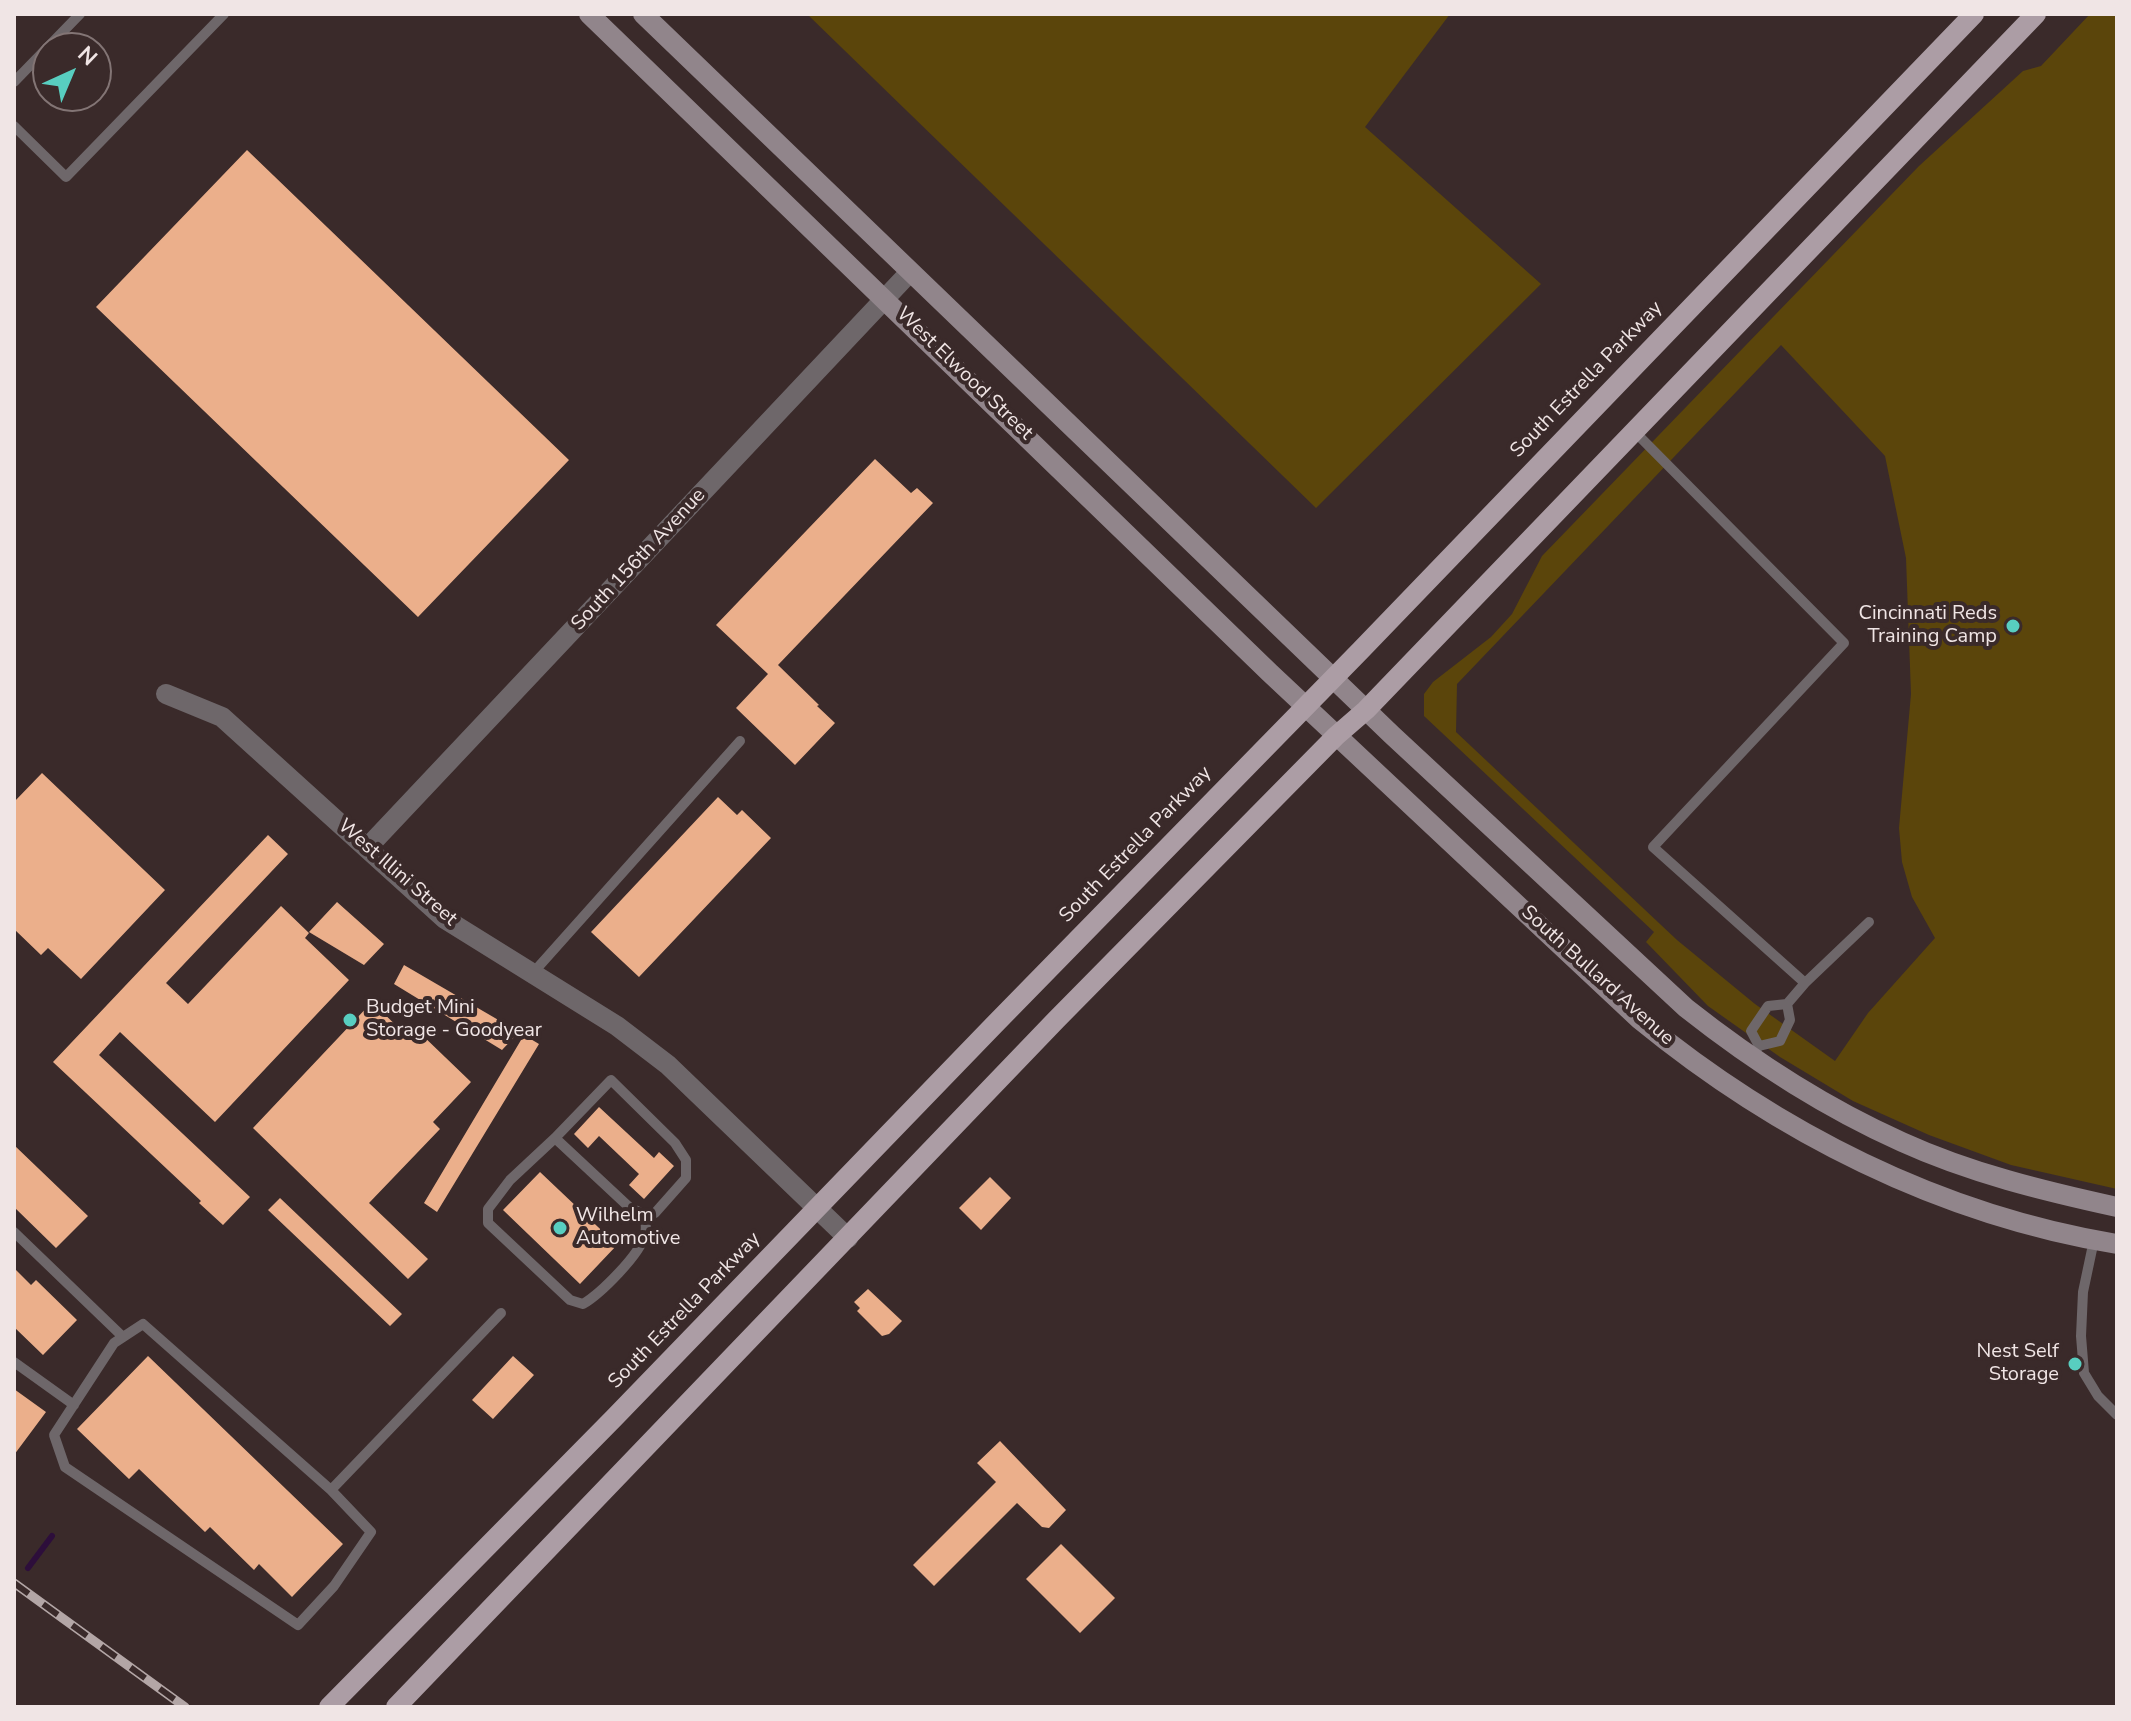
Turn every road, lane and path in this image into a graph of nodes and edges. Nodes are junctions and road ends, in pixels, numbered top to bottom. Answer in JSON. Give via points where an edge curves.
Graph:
{"nodes":[{"id":1,"x":80,"y":14,"type":"edge"},
{"id":2,"x":224,"y":14,"type":"edge"},
{"id":3,"x":589,"y":14,"type":"edge"},
{"id":4,"x":643,"y":14,"type":"edge"},
{"id":5,"x":1974,"y":14,"type":"edge"},
{"id":6,"x":2036,"y":14,"type":"edge"},
{"id":7,"x":14,"y":82,"type":"edge"},
{"id":8,"x":14,"y":126,"type":"edge"},
{"id":9,"x":910,"y":272,"type":"junction"},
{"id":10,"x":886,"y":299,"type":"junction"},
{"id":11,"x":1634,"y":431,"type":"junction"},
{"id":12,"x":1333,"y":677,"type":"junction"},
{"id":13,"x":166,"y":694,"type":"dead end"},
{"id":14,"x":1306,"y":706,"type":"junction"},
{"id":15,"x":1366,"y":710,"type":"junction"},
{"id":16,"x":1336,"y":736,"type":"junction"},
{"id":17,"x":740,"y":741,"type":"dead end"},
{"id":18,"x":367,"y":848,"type":"junction"},
{"id":19,"x":1869,"y":922,"type":"dead end"},
{"id":20,"x":532,"y":974,"type":"junction"},
{"id":21,"x":1805,"y":983,"type":"junction"},
{"id":22,"x":1787,"y":1004,"type":"junction"},
{"id":23,"x":1756,"y":1051,"type":"junction"},
{"id":24,"x":555,"y":1138,"type":"junction"},
{"id":25,"x":2117,"y":1207,"type":"edge"},
{"id":26,"x":817,"y":1209,"type":"junction"},
{"id":27,"x":645,"y":1215,"type":"junction"},
{"id":28,"x":14,"y":1232,"type":"edge"},
{"id":29,"x":848,"y":1238,"type":"junction"},
{"id":30,"x":2094,"y":1240,"type":"junction"},
{"id":31,"x":2117,"y":1244,"type":"edge"},
{"id":32,"x":501,"y":1313,"type":"dead end"},
{"id":33,"x":123,"y":1337,"type":"junction"},
{"id":34,"x":14,"y":1362,"type":"edge"},
{"id":35,"x":74,"y":1405,"type":"junction"},
{"id":36,"x":2117,"y":1415,"type":"edge"},
{"id":37,"x":331,"y":1490,"type":"junction"},
{"id":38,"x":329,"y":1707,"type":"edge"},
{"id":39,"x":396,"y":1707,"type":"edge"}],
"edges":[{"from":1,"to":7,"type":"lane"},
{"from":2,"to":8,"type":"lane","via":[[66,177]]},
{"from":3,"to":10,"type":"main road","name":"West Elwood Street"},
{"from":4,"to":9,"type":"main road","name":"West Elwood Street"},
{"from":5,"to":12,"type":"main road","name":"South Estrella Parkway"},
{"from":6,"to":11,"type":"main road"},
{"from":9,"to":10,"type":"street","name":"South 156th Avenue"},
{"from":9,"to":12,"type":"main road","name":"West Elwood Street"},
{"from":10,"to":14,"type":"main road","name":"West Elwood Street"},
{"from":10,"to":18,"type":"street","name":"South 156th Avenue"},
{"from":11,"to":15,"type":"main road"},
{"from":11,"to":21,"type":"lane","via":[[1844,643],[1653,847]]},
{"from":12,"to":14,"type":"main road","name":"South Estrella Parkway"},
{"from":12,"to":15,"type":"main road","name":"West Elwood Street"},
{"from":13,"to":18,"type":"street","name":"West Illini Street","via":[[222,717]]},
{"from":14,"to":16,"type":"main road","name":"West Elwood Street"},
{"from":14,"to":26,"type":"main road","name":"South Estrella Parkway"},
{"from":15,"to":16,"type":"main road"},
{"from":15,"to":23,"type":"main road","name":"South Bullard Avenue","via":[[1651,978],[1697,1017]]},
{"from":16,"to":29,"type":"main road"},
{"from":16,"to":30,"type":"main road","name":"South Bullard Avenue","via":[[1639,1019],[1755,1104],[1837,1150],[1956,1203]]},
{"from":17,"to":20,"type":"lane"},
{"from":18,"to":20,"type":"street","name":"West Illini Street","via":[[445,919]]},
{"from":19,"to":21,"type":"lane"},
{"from":20,"to":26,"type":"street","name":"West Illini Street","via":[[617,1026],[668,1065]]},
{"from":21,"to":22,"type":"lane"},
{"from":22,"to":23,"type":"lane","via":[[1790,1020],[1780,1041]]},
{"from":22,"to":23,"type":"lane","via":[[1768,1006],[1751,1031]]},
{"from":23,"to":25,"type":"main road","name":"South Bullard Avenue","via":[[1808,1094],[1904,1143],[2013,1181]]},
{"from":24,"to":27,"type":"lane","via":[[629,1207]]},
{"from":24,"to":27,"type":"lane","via":[[611,1080],[686,1160],[686,1178],[678,1189],[655,1213]]},
{"from":24,"to":27,"type":"lane","via":[[510,1180],[488,1209],[488,1223],[570,1300],[583,1304],[596,1297],[633,1257],[645,1235]]},
{"from":26,"to":29,"type":"street","name":"West Illini Street"},
{"from":26,"to":38,"type":"main road","name":"South Estrella Parkway"},
{"from":28,"to":33,"type":"lane"},
{"from":29,"to":39,"type":"main road"},
{"from":30,"to":31,"type":"main road","name":"South Bullard Avenue"},
{"from":30,"to":36,"type":"lane","via":[[2083,1292],[2084,1373]]},
{"from":32,"to":37,"type":"lane"},
{"from":33,"to":35,"type":"lane"},
{"from":33,"to":37,"type":"lane","via":[[143,1324]]},
{"from":34,"to":35,"type":"lane"},
{"from":35,"to":37,"type":"lane","via":[[54,1435],[65,1467],[298,1625],[334,1586],[371,1532]]}]}
